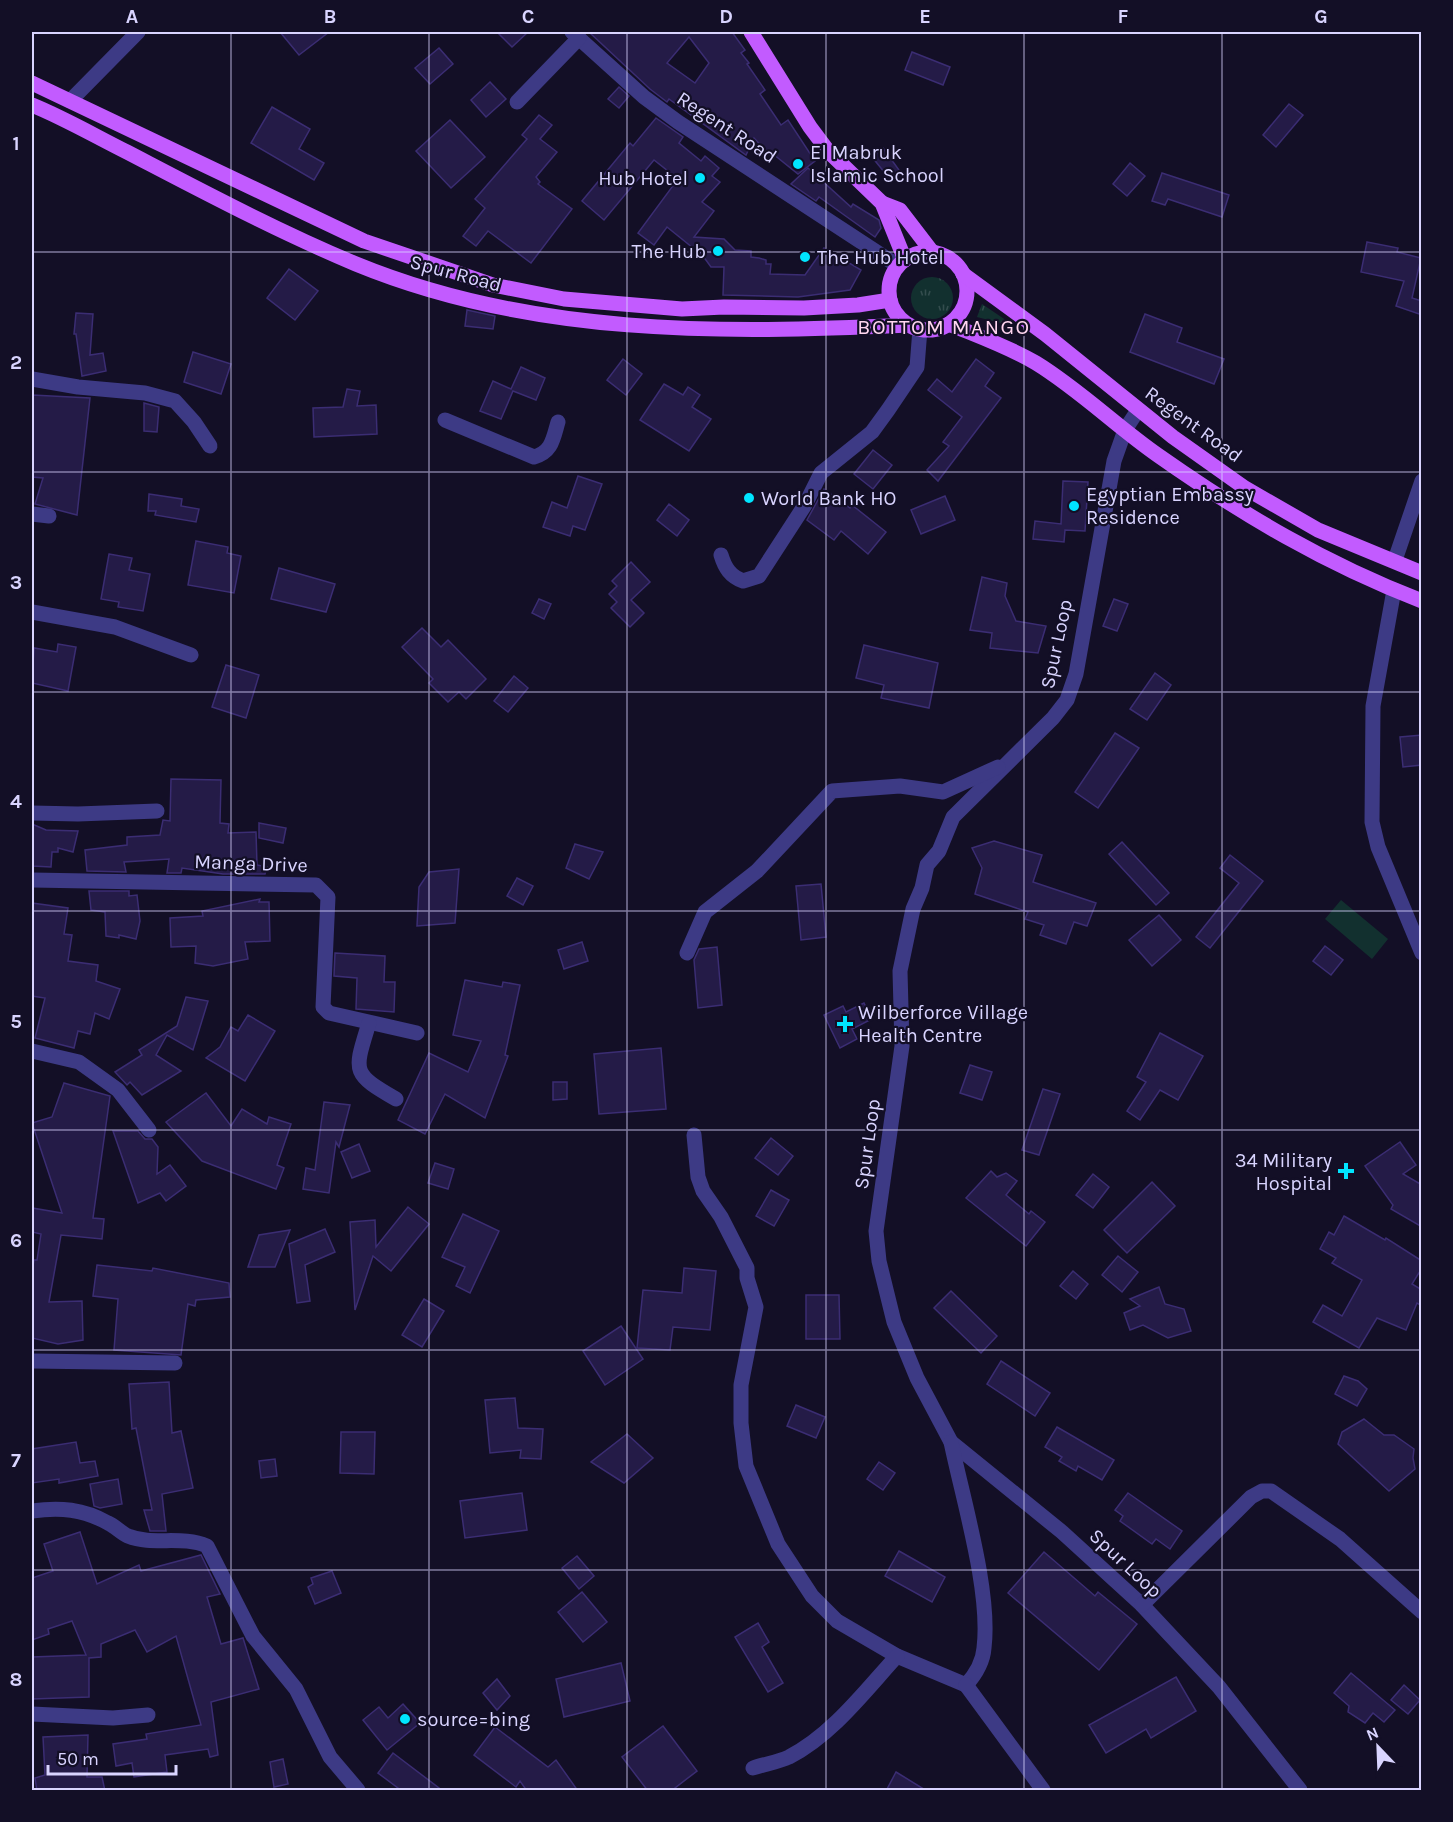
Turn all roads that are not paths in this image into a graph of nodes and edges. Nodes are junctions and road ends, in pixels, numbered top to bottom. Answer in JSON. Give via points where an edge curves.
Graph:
{"nodes":[{"id":1,"x":138,"y":32,"type":"edge"},
{"id":2,"x":751,"y":32,"type":"edge"},
{"id":3,"x":575,"y":35,"type":"edge"},
{"id":4,"x":32,"y":83,"type":"edge"},
{"id":5,"x":56,"y":94,"type":"junction"},
{"id":6,"x":70,"y":101,"type":"junction"},
{"id":7,"x":517,"y":102,"type":"dead end"},
{"id":8,"x":38,"y":108,"type":"edge"},
{"id":9,"x":882,"y":203,"type":"junction"},
{"id":10,"x":933,"y":252,"type":"junction"},
{"id":11,"x":902,"y":263,"type":"junction"},
{"id":12,"x":963,"y":274,"type":"junction"},
{"id":13,"x":890,"y":300,"type":"junction"},
{"id":14,"x":682,"y":309,"type":"junction"},
{"id":15,"x":949,"y":324,"type":"junction"},
{"id":16,"x":914,"y":327,"type":"junction"},
{"id":17,"x":684,"y":330,"type":"junction"},
{"id":18,"x":32,"y":379,"type":"edge"},
{"id":19,"x":1138,"y":410,"type":"junction"},
{"id":20,"x":445,"y":420,"type":"dead end"},
{"id":21,"x":558,"y":422,"type":"dead end"},
{"id":22,"x":1125,"y":430,"type":"junction"},
{"id":23,"x":210,"y":446,"type":"dead end"},
{"id":24,"x":1422,"y":481,"type":"edge"},
{"id":25,"x":32,"y":514,"type":"edge"},
{"id":26,"x":49,"y":516,"type":"dead end"},
{"id":27,"x":721,"y":555,"type":"dead end"},
{"id":28,"x":1395,"y":560,"type":"junction"},
{"id":29,"x":1422,"y":573,"type":"edge"},
{"id":30,"x":1394,"y":590,"type":"junction"},
{"id":31,"x":1422,"y":601,"type":"edge"},
{"id":32,"x":32,"y":612,"type":"edge"},
{"id":33,"x":191,"y":655,"type":"dead end"},
{"id":34,"x":1006,"y":763,"type":"junction"},
{"id":35,"x":157,"y":811,"type":"dead end"},
{"id":36,"x":32,"y":813,"type":"edge"},
{"id":37,"x":32,"y":880,"type":"edge"},
{"id":38,"x":687,"y":953,"type":"dead end"},
{"id":39,"x":1422,"y":953,"type":"edge"},
{"id":40,"x":369,"y":1023,"type":"junction"},
{"id":41,"x":417,"y":1033,"type":"dead end"},
{"id":42,"x":32,"y":1051,"type":"edge"},
{"id":43,"x":396,"y":1099,"type":"dead end"},
{"id":44,"x":149,"y":1130,"type":"dead end"},
{"id":45,"x":694,"y":1135,"type":"dead end"},
{"id":46,"x":32,"y":1361,"type":"edge"},
{"id":47,"x":175,"y":1363,"type":"dead end"},
{"id":48,"x":951,"y":1442,"type":"junction"},
{"id":49,"x":32,"y":1511,"type":"edge"},
{"id":50,"x":1142,"y":1605,"type":"junction"},
{"id":51,"x":1422,"y":1612,"type":"edge"},
{"id":52,"x":897,"y":1656,"type":"junction"},
{"id":53,"x":966,"y":1685,"type":"junction"},
{"id":54,"x":32,"y":1714,"type":"edge"},
{"id":55,"x":148,"y":1715,"type":"dead end"},
{"id":56,"x":753,"y":1768,"type":"dead end"},
{"id":57,"x":358,"y":1791,"type":"edge"},
{"id":58,"x":1043,"y":1791,"type":"edge"},
{"id":59,"x":1300,"y":1791,"type":"edge"}],
"edges":[{"from":1,"to":6,"type":"street"},
{"from":2,"to":9,"type":"main road","via":[[816,135]]},
{"from":3,"to":7,"type":"street"},
{"from":3,"to":11,"type":"street","name":"Regent Road","via":[[678,122]]},
{"from":4,"to":5,"type":"main road","name":"Spur Road"},
{"from":5,"to":6,"type":"main road","name":"Spur Road"},
{"from":5,"to":8,"type":"main road"},
{"from":6,"to":14,"type":"main road","name":"Spur Road","via":[[364,241],[451,271],[493,285],[564,299]]},
{"from":8,"to":17,"type":"main road","name":"Spur Road","via":[[288,233],[410,283],[465,299],[560,318]]},
{"from":9,"to":10,"type":"main road","via":[[900,210]]},
{"from":9,"to":11,"type":"main road"},
{"from":10,"to":11,"type":"main road"},
{"from":10,"to":12,"type":"main road","via":[[954,262]]},
{"from":11,"to":13,"type":"main road","via":[[890,281]]},
{"from":12,"to":15,"type":"main road","via":[[966,302]]},
{"from":12,"to":19,"type":"main road","name":"Regent Road"},
{"from":13,"to":14,"type":"main road","name":"Spur Road","via":[[804,308]]},
{"from":13,"to":16,"type":"main road","via":[[899,318]]},
{"from":14,"to":17,"type":"main road"},
{"from":15,"to":16,"type":"main road","via":[[940,328]]},
{"from":15,"to":22,"type":"main road","via":[[1038,365]]},
{"from":16,"to":17,"type":"main road","name":"Spur Road"},
{"from":16,"to":27,"type":"street","via":[[917,367],[872,432],[821,473],[759,576],[743,581],[735,578],[725,568]]},
{"from":18,"to":23,"type":"street","via":[[145,393],[175,401]]},
{"from":19,"to":22,"type":"street","name":"Spur Loop"},
{"from":19,"to":28,"type":"main road","name":"Regent Road","via":[[1245,488],[1318,530]]},
{"from":20,"to":21,"type":"street","via":[[534,457],[544,454],[552,445]]},
{"from":22,"to":30,"type":"main road","via":[[1228,503],[1310,552]]},
{"from":22,"to":34,"type":"street","name":"Spur Loop","via":[[1114,461],[1076,674],[1067,700]]},
{"from":24,"to":28,"type":"street"},
{"from":25,"to":26,"type":"street"},
{"from":28,"to":29,"type":"main road","name":"Regent Road"},
{"from":30,"to":31,"type":"main road"},
{"from":30,"to":39,"type":"street","via":[[1373,706],[1372,822],[1378,847]]},
{"from":32,"to":33,"type":"street","via":[[115,627]]},
{"from":34,"to":38,"type":"street","via":[[943,792],[900,786],[832,790],[757,871],[705,912]]},
{"from":34,"to":48,"type":"street","name":"Spur Loop","via":[[953,817],[939,851],[927,865],[913,909],[900,971],[902,1046],[876,1231],[894,1322],[917,1378]]},
{"from":35,"to":36,"type":"street"},
{"from":37,"to":40,"type":"street","name":"Manga Drive","via":[[316,885],[328,897],[323,1007],[329,1013]]},
{"from":40,"to":41,"type":"street","name":"Manga Drive"},
{"from":40,"to":43,"type":"street","via":[[358,1066],[364,1080]]},
{"from":42,"to":44,"type":"street","via":[[79,1062],[118,1090]]},
{"from":45,"to":52,"type":"street","via":[[703,1191],[747,1268],[756,1307],[741,1385],[741,1423],[746,1466],[757,1498],[778,1544],[812,1596],[837,1620]]},
{"from":46,"to":47,"type":"street"},
{"from":48,"to":50,"type":"street","name":"Spur Loop","via":[[1062,1532]]},
{"from":48,"to":53,"type":"street","via":[[985,1617],[984,1651],[975,1675]]},
{"from":49,"to":57,"type":"street","via":[[79,1511],[128,1536],[196,1541],[207,1546],[253,1636],[296,1689],[330,1757]]},
{"from":50,"to":51,"type":"street","via":[[1251,1497],[1271,1491],[1340,1539]]},
{"from":50,"to":59,"type":"street","name":"Spur Loop","via":[[1219,1687]]},
{"from":52,"to":53,"type":"street"},
{"from":52,"to":56,"type":"street","via":[[811,1743],[787,1758]]},
{"from":53,"to":58,"type":"street"},
{"from":54,"to":55,"type":"street","via":[[113,1718]]}]}
